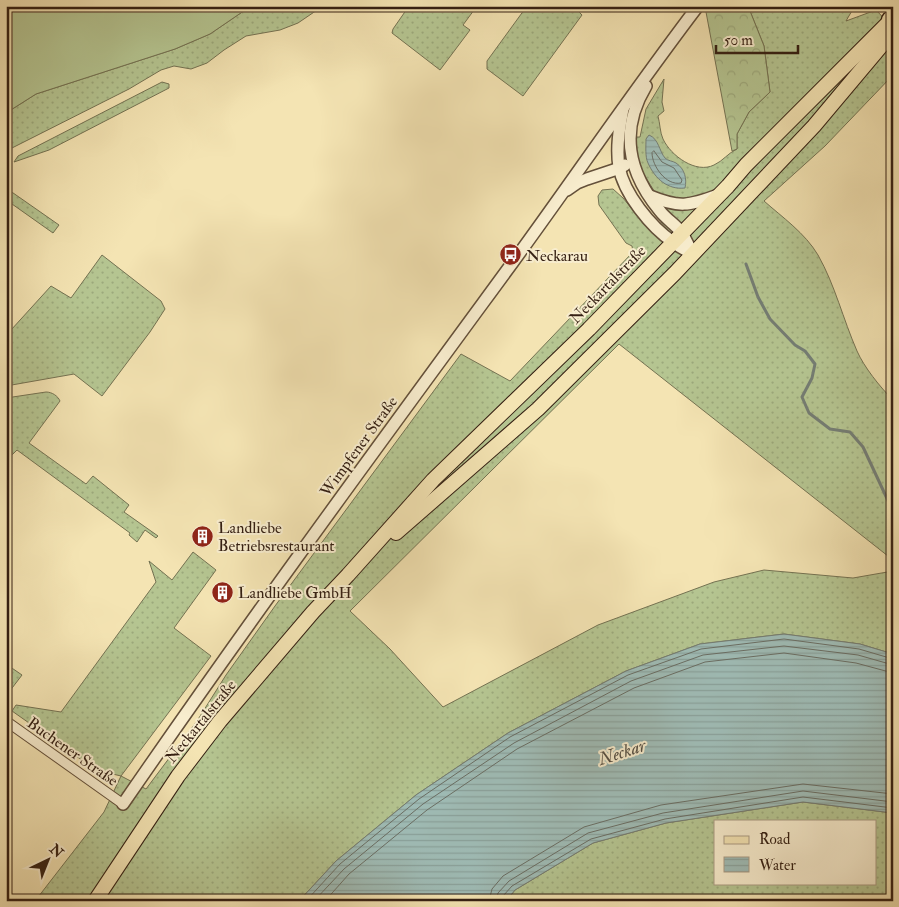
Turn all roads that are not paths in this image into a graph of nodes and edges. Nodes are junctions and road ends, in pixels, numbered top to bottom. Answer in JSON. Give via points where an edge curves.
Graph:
{"nodes":[{"id":1,"x":699,"y":6,"type":"edge"},
{"id":2,"x":892,"y":22,"type":"edge"},
{"id":3,"x":624,"y":105,"type":"junction"},
{"id":4,"x":631,"y":158,"type":"junction"},
{"id":5,"x":620,"y":168,"type":"junction"},
{"id":6,"x":724,"y":190,"type":"junction"},
{"id":7,"x":649,"y":196,"type":"junction"},
{"id":8,"x":552,"y":205,"type":"junction"},
{"id":9,"x":677,"y":238,"type":"junction"},
{"id":10,"x":693,"y":254,"type":"junction"},
{"id":11,"x":348,"y":575,"type":"junction"},
{"id":12,"x":6,"y":721,"type":"edge"},
{"id":13,"x":123,"y":804,"type":"joint"},
{"id":14,"x":94,"y":901,"type":"edge"}],
"edges":[{"from":1,"to":3,"type":"street","name":"Wimpfener Straße"},
{"from":1,"to":4,"type":"street","name":"Wimpfener Straße","via":[[637,101],[630,134]]},
{"from":2,"to":6,"type":"main road","name":"Neckartalstraße"},
{"from":2,"to":10,"type":"main road","name":"Neckartalstraße","via":[[814,126]]},
{"from":3,"to":5,"type":"street","name":"Wimpfener Straße","via":[[618,134]]},
{"from":3,"to":8,"type":"street","name":"Wimpfener Straße"},
{"from":4,"to":5,"type":"street","name":"Wimpfener Straße"},
{"from":4,"to":7,"type":"street"},
{"from":5,"to":8,"type":"street","name":"Wimpfener Straße","via":[[577,183]]},
{"from":5,"to":9,"type":"street","name":"Wimpfener Straße","via":[[630,196],[655,226]]},
{"from":6,"to":7,"type":"street","via":[[696,204],[682,206]]},
{"from":6,"to":9,"type":"main road","name":"Neckartalstraße"},
{"from":7,"to":9,"type":"street"},
{"from":8,"to":13,"type":"street","name":"Wimpfener Straße"},
{"from":9,"to":10,"type":"street","name":"Wimpfener Straße"},
{"from":9,"to":11,"type":"main road","name":"Neckartalstraße","via":[[433,480]]},
{"from":10,"to":11,"type":"main road","name":"Neckartalstraße","via":[[538,409]]},
{"from":11,"to":14,"type":"main road","name":"Neckartalstraße","via":[[220,721],[178,776]]},
{"from":12,"to":13,"type":"street","name":"Buchener Straße"}]}
